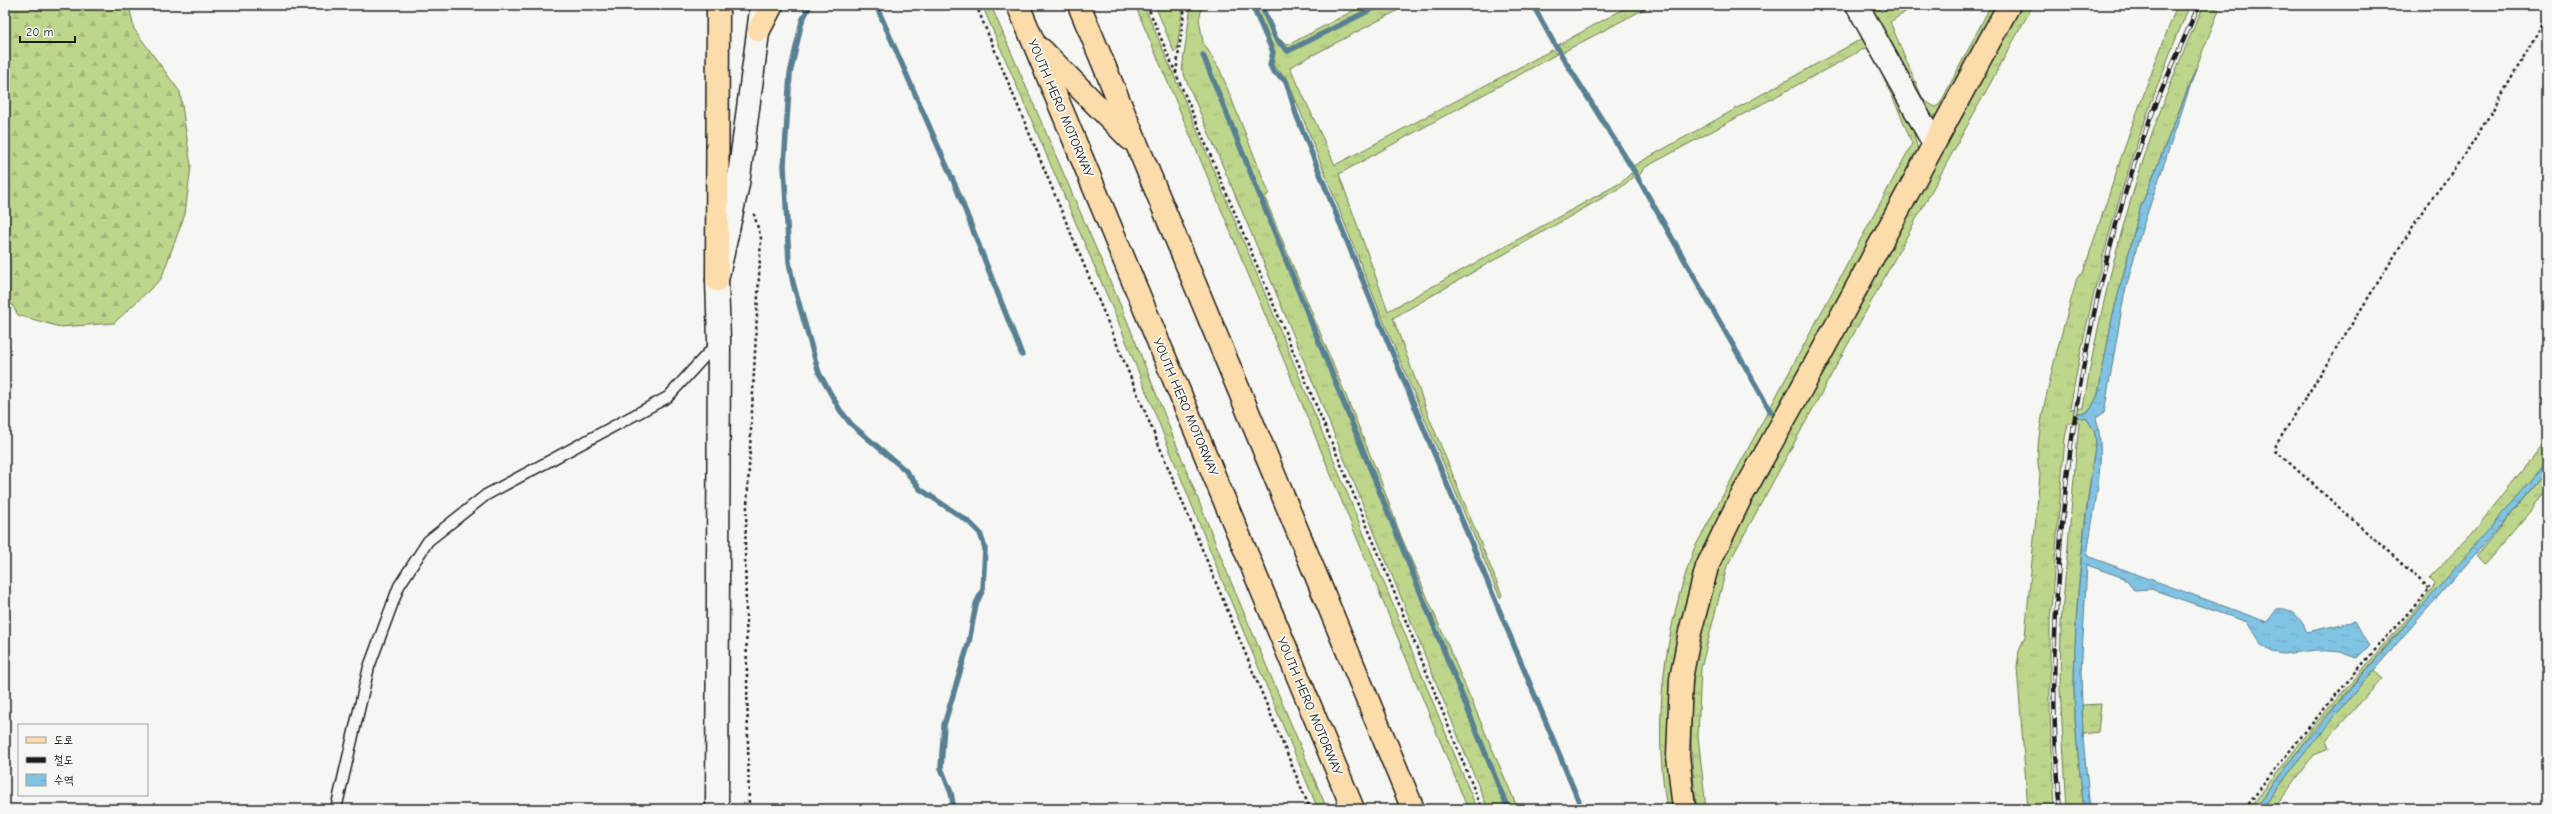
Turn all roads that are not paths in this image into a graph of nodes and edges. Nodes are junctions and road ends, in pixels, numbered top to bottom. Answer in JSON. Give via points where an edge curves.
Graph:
{"nodes":[{"id":1,"x":718,"y":5,"type":"edge"},
{"id":2,"x":761,"y":5,"type":"edge"},
{"id":3,"x":772,"y":5,"type":"edge"},
{"id":4,"x":1006,"y":5,"type":"edge"},
{"id":5,"x":1018,"y":5,"type":"edge"},
{"id":6,"x":1079,"y":5,"type":"edge"},
{"id":7,"x":1857,"y":5,"type":"edge"},
{"id":8,"x":2009,"y":5,"type":"edge"},
{"id":9,"x":759,"y":30,"type":"junction"},
{"id":10,"x":1033,"y":41,"type":"junction"},
{"id":11,"x":1934,"y":144,"type":"junction"},
{"id":12,"x":1138,"y":147,"type":"junction"},
{"id":13,"x":717,"y":280,"type":"junction"},
{"id":14,"x":720,"y":340,"type":"junction"},
{"id":15,"x":336,"y":809,"type":"edge"},
{"id":16,"x":717,"y":809,"type":"edge"},
{"id":17,"x":1353,"y":809,"type":"edge"},
{"id":18,"x":1413,"y":809,"type":"edge"},
{"id":19,"x":1684,"y":809,"type":"edge"}],
"edges":[{"from":1,"to":13,"type":"main road"},
{"from":2,"to":9,"type":"street"},
{"from":3,"to":9,"type":"main road"},
{"from":4,"to":10,"type":"main road"},
{"from":5,"to":10,"type":"main road","name":"YOUTH HERO MOTORWAY"},
{"from":6,"to":12,"type":"main road"},
{"from":7,"to":11,"type":"street"},
{"from":8,"to":11,"type":"main road"},
{"from":9,"to":13,"type":"street","via":[[738,184]]},
{"from":10,"to":12,"type":"main road"},
{"from":10,"to":17,"type":"main road","name":"YOUTH HERO MOTORWAY"},
{"from":11,"to":19,"type":"main road","via":[[1733,513],[1707,567],[1694,614],[1681,679],[1678,756]]},
{"from":12,"to":18,"type":"main road"},
{"from":13,"to":14,"type":"street"},
{"from":14,"to":15,"type":"lane","via":[[668,397],[486,495],[428,541],[399,586],[369,667]]},
{"from":14,"to":16,"type":"street"}]}
